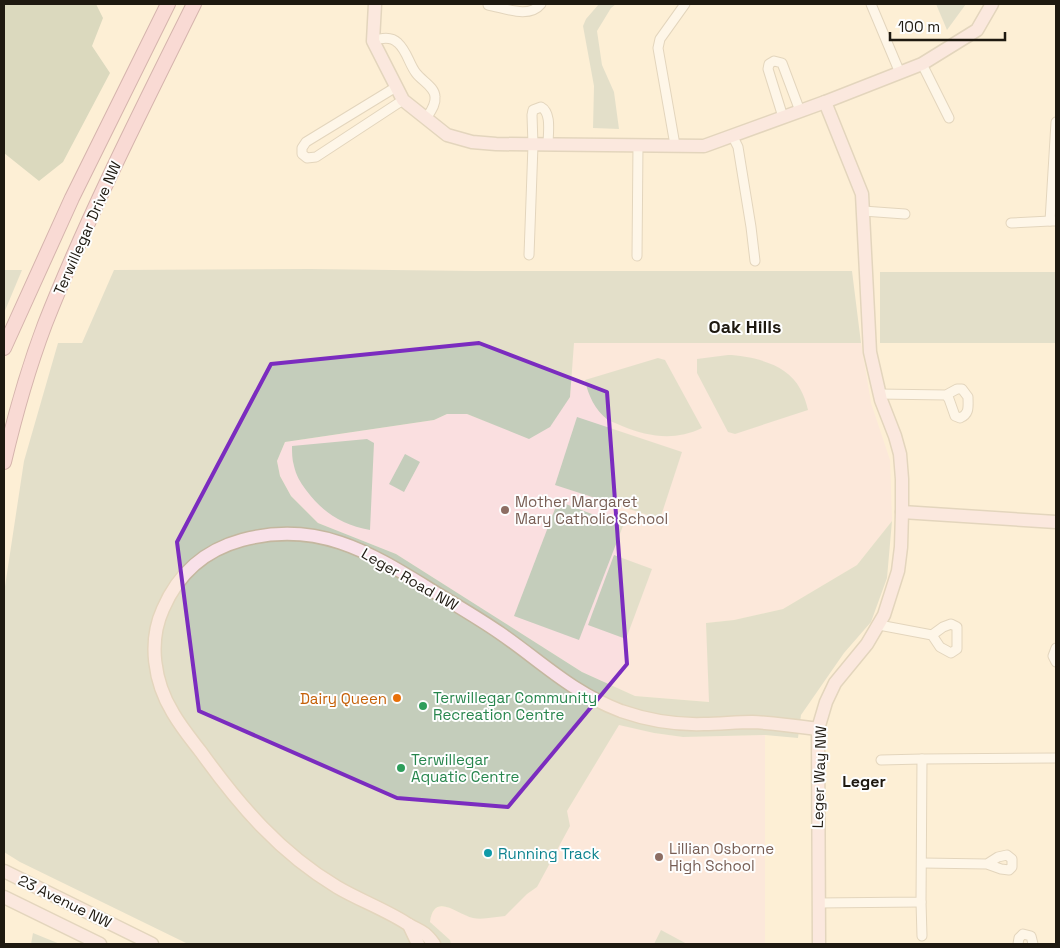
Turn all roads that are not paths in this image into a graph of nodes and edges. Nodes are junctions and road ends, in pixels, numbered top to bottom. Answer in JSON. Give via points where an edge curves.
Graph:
{"nodes":[{"id":1,"x":168,"y":4,"type":"edge"},
{"id":2,"x":194,"y":4,"type":"edge"},
{"id":3,"x":375,"y":4,"type":"edge"},
{"id":4,"x":541,"y":4,"type":"edge"},
{"id":5,"x":685,"y":4,"type":"edge"},
{"id":6,"x":871,"y":4,"type":"edge"},
{"id":7,"x":992,"y":4,"type":"edge"},
{"id":8,"x":488,"y":5,"type":"dead end"},
{"id":9,"x":372,"y":41,"type":"junction"},
{"id":10,"x":922,"y":64,"type":"junction"},
{"id":11,"x":900,"y":73,"type":"junction"},
{"id":12,"x":396,"y":86,"type":"junction"},
{"id":13,"x":403,"y":100,"type":"junction"},
{"id":14,"x":825,"y":102,"type":"junction"},
{"id":15,"x":800,"y":111,"type":"junction"},
{"id":16,"x":783,"y":117,"type":"junction"},
{"id":17,"x":949,"y":118,"type":"dead end"},
{"id":18,"x":426,"y":119,"type":"junction"},
{"id":19,"x":1056,"y":122,"type":"edge"},
{"id":20,"x":732,"y":135,"type":"junction"},
{"id":21,"x":533,"y":145,"type":"junction"},
{"id":22,"x":548,"y":145,"type":"junction"},
{"id":23,"x":638,"y":145,"type":"junction"},
{"id":24,"x":675,"y":145,"type":"junction"},
{"id":25,"x":863,"y":210,"type":"junction"},
{"id":26,"x":905,"y":214,"type":"dead end"},
{"id":27,"x":1053,"y":221,"type":"edge"},
{"id":28,"x":1011,"y":222,"type":"dead end"},
{"id":29,"x":528,"y":255,"type":"dead end"},
{"id":30,"x":637,"y":256,"type":"dead end"},
{"id":31,"x":755,"y":262,"type":"dead end"},
{"id":32,"x":4,"y":348,"type":"edge"},
{"id":33,"x":880,"y":394,"type":"junction"},
{"id":34,"x":946,"y":394,"type":"dead end"},
{"id":35,"x":4,"y":462,"type":"edge"},
{"id":36,"x":902,"y":512,"type":"junction"},
{"id":37,"x":1056,"y":522,"type":"edge"},
{"id":38,"x":879,"y":625,"type":"junction"},
{"id":39,"x":932,"y":635,"type":"dead end"},
{"id":40,"x":1056,"y":648,"type":"edge"},
{"id":41,"x":1056,"y":662,"type":"edge"},
{"id":42,"x":818,"y":729,"type":"junction"},
{"id":43,"x":1056,"y":758,"type":"edge"},
{"id":44,"x":922,"y":759,"type":"junction"},
{"id":45,"x":881,"y":760,"type":"dead end"},
{"id":46,"x":922,"y":863,"type":"junction"},
{"id":47,"x":987,"y":864,"type":"dead end"},
{"id":48,"x":4,"y":871,"type":"edge"},
{"id":49,"x":4,"y":897,"type":"edge"},
{"id":50,"x":921,"y":902,"type":"junction"},
{"id":51,"x":818,"y":903,"type":"junction"},
{"id":52,"x":409,"y":925,"type":"junction"},
{"id":53,"x":922,"y":936,"type":"dead end"},
{"id":54,"x":100,"y":944,"type":"edge"},
{"id":55,"x":152,"y":944,"type":"edge"},
{"id":56,"x":418,"y":944,"type":"edge"},
{"id":57,"x":434,"y":944,"type":"edge"},
{"id":58,"x":819,"y":944,"type":"edge"},
{"id":59,"x":1018,"y":944,"type":"edge"},
{"id":60,"x":1033,"y":944,"type":"edge"}],
"edges":[{"from":1,"to":32,"type":"main road","name":"Terwillegar Drive NW","via":[[72,198]]},
{"from":2,"to":35,"type":"main road","name":"Terwillegar Drive NW","via":[[114,166],[45,324],[15,415]]},
{"from":3,"to":9,"type":"street"},
{"from":4,"to":8,"type":"street","via":[[528,13]]},
{"from":5,"to":24,"type":"street","via":[[660,39],[658,48]]},
{"from":6,"to":11,"type":"street"},
{"from":7,"to":10,"type":"street","via":[[977,30]]},
{"from":9,"to":12,"type":"street"},
{"from":9,"to":18,"type":"street","via":[[390,38],[398,42],[416,74],[434,93],[434,106]]},
{"from":10,"to":11,"type":"street"},
{"from":10,"to":17,"type":"street"},
{"from":11,"to":14,"type":"street"},
{"from":12,"to":13,"type":"street"},
{"from":12,"to":13,"type":"street","via":[[306,142],[302,154],[307,158],[316,157]]},
{"from":13,"to":18,"type":"street"},
{"from":14,"to":15,"type":"street"},
{"from":14,"to":25,"type":"street","name":"Leger Way NW","via":[[862,194]]},
{"from":15,"to":16,"type":"street"},
{"from":15,"to":16,"type":"street","via":[[782,63],[774,61],[768,69]]},
{"from":16,"to":20,"type":"street"},
{"from":18,"to":21,"type":"street","via":[[447,135],[472,142]]},
{"from":19,"to":27,"type":"street"},
{"from":20,"to":24,"type":"street","via":[[704,146]]},
{"from":20,"to":31,"type":"street","via":[[738,147]]},
{"from":21,"to":22,"type":"street"},
{"from":21,"to":22,"type":"street","via":[[533,110],[541,107],[548,115]]},
{"from":21,"to":29,"type":"street"},
{"from":22,"to":23,"type":"street"},
{"from":23,"to":24,"type":"street"},
{"from":23,"to":30,"type":"street"},
{"from":25,"to":26,"type":"street"},
{"from":25,"to":33,"type":"street","name":"Leger Way NW","via":[[870,352]]},
{"from":27,"to":28,"type":"street"},
{"from":33,"to":34,"type":"street"},
{"from":33,"to":36,"type":"street","name":"Leger Way NW","via":[[900,454]]},
{"from":36,"to":37,"type":"street"},
{"from":36,"to":38,"type":"street","name":"Leger Way NW","via":[[897,577]]},
{"from":38,"to":39,"type":"street"},
{"from":38,"to":42,"type":"street","name":"Leger Way NW","via":[[835,683]]},
{"from":40,"to":41,"type":"street","via":[[1053,656]]},
{"from":42,"to":51,"type":"street","name":"Leger Way NW"},
{"from":42,"to":52,"type":"street","name":"Leger Road NW","via":[[751,722],[677,723],[613,708],[564,682],[500,633],[396,568],[341,542],[311,536],[280,535],[248,538],[218,548],[194,564],[175,586],[158,622],[156,670],[173,714],[221,780],[264,831],[336,887]]},
{"from":43,"to":44,"type":"street"},
{"from":44,"to":45,"type":"street"},
{"from":44,"to":46,"type":"street"},
{"from":46,"to":47,"type":"street"},
{"from":46,"to":50,"type":"street"},
{"from":48,"to":55,"type":"street","name":"23 Avenue NW"},
{"from":49,"to":54,"type":"street","name":"23 Avenue NW"},
{"from":50,"to":51,"type":"street"},
{"from":50,"to":53,"type":"street"},
{"from":51,"to":58,"type":"street","name":"Leger Way NW"},
{"from":52,"to":56,"type":"street"},
{"from":52,"to":57,"type":"street","name":"Leger Road NW","via":[[424,931]]},
{"from":59,"to":60,"type":"street","via":[[1022,934],[1031,936]]}]}
